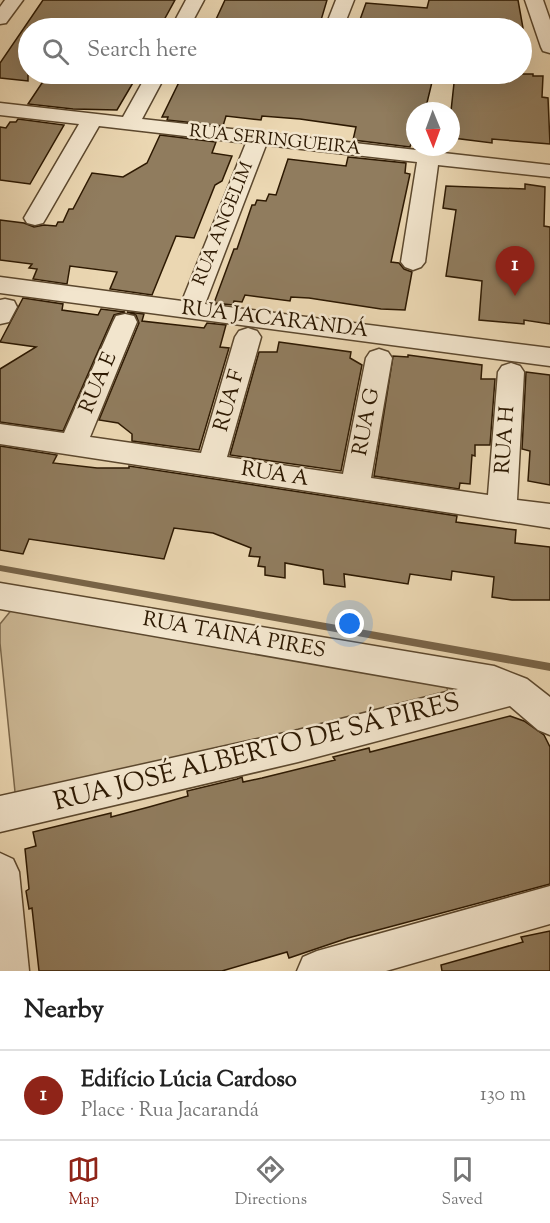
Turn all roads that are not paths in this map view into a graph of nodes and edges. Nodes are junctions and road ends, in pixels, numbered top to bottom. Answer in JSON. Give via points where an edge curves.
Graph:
{"nodes":[{"id":1,"x":14,"y":0,"type":"edge"},
{"id":2,"x":195,"y":0,"type":"edge"},
{"id":3,"x":345,"y":0,"type":"edge"},
{"id":4,"x":534,"y":0,"type":"edge"},
{"id":5,"x":185,"y":18,"type":"edge"},
{"id":6,"x":338,"y":18,"type":"edge"},
{"id":7,"x":0,"y":19,"type":"edge"},
{"id":8,"x":550,"y":47,"type":"edge"},
{"id":9,"x":151,"y":84,"type":"edge"},
{"id":10,"x":0,"y":109,"type":"edge"},
{"id":11,"x":92,"y":120,"type":"junction"},
{"id":12,"x":129,"y":124,"type":"junction"},
{"id":13,"x":258,"y":139,"type":"junction"},
{"id":14,"x":428,"y":158,"type":"junction"},
{"id":15,"x":550,"y":171,"type":"edge"},
{"id":16,"x":35,"y":218,"type":"dead end"},
{"id":17,"x":413,"y":262,"type":"dead end"},
{"id":18,"x":2,"y":302,"type":"edge"},
{"id":19,"x":190,"y":310,"type":"junction"},
{"id":20,"x":125,"y":322,"type":"dead end"},
{"id":21,"x":248,"y":337,"type":"dead end"},
{"id":22,"x":550,"y":357,"type":"edge"},
{"id":23,"x":380,"y":358,"type":"dead end"},
{"id":24,"x":511,"y":372,"type":"dead end"},
{"id":25,"x":0,"y":434,"type":"edge"},
{"id":26,"x":74,"y":444,"type":"junction"},
{"id":27,"x":211,"y":465,"type":"junction"},
{"id":28,"x":355,"y":487,"type":"junction"},
{"id":29,"x":501,"y":508,"type":"junction"},
{"id":30,"x":550,"y":516,"type":"edge"},
{"id":31,"x":0,"y":596,"type":"edge"},
{"id":32,"x":467,"y":676,"type":"joint"},
{"id":33,"x":515,"y":690,"type":"junction"},
{"id":34,"x":550,"y":719,"type":"edge"},
{"id":35,"x":0,"y":814,"type":"edge"},
{"id":36,"x":0,"y":872,"type":"edge"},
{"id":37,"x":550,"y":905,"type":"edge"},
{"id":38,"x":9,"y":971,"type":"edge"},
{"id":39,"x":317,"y":971,"type":"edge"}],
"edges":[{"from":1,"to":7,"type":"street"},
{"from":2,"to":5,"type":"street"},
{"from":3,"to":6,"type":"street"},
{"from":4,"to":8,"type":"street"},
{"from":9,"to":12,"type":"street"},
{"from":10,"to":11,"type":"street","name":"RUA SERINGUEIRA"},
{"from":11,"to":12,"type":"street","name":"RUA SERINGUEIRA"},
{"from":11,"to":16,"type":"street"},
{"from":12,"to":13,"type":"street","name":"RUA SERINGUEIRA"},
{"from":13,"to":14,"type":"street","name":"RUA SERINGUEIRA"},
{"from":13,"to":19,"type":"street","name":"RUA ANGELIM"},
{"from":14,"to":15,"type":"street","name":"RUA SERINGUEIRA"},
{"from":14,"to":17,"type":"street"},
{"from":18,"to":19,"type":"street","name":"RUA JACARANDÁ"},
{"from":19,"to":22,"type":"street","name":"RUA JACARANDÁ"},
{"from":20,"to":26,"type":"street","name":"RUA E"},
{"from":21,"to":27,"type":"street","name":"RUA F"},
{"from":23,"to":28,"type":"street","name":"RUA G"},
{"from":24,"to":29,"type":"street","name":"RUA H"},
{"from":25,"to":26,"type":"street","name":"RUA A"},
{"from":26,"to":27,"type":"street","name":"RUA A"},
{"from":27,"to":28,"type":"street","name":"RUA A"},
{"from":28,"to":29,"type":"street","name":"RUA A"},
{"from":29,"to":30,"type":"street","name":"RUA A"},
{"from":31,"to":32,"type":"street","name":"RUA TAINÁ PIRES"},
{"from":32,"to":33,"type":"street","name":"RUA JOSÉ ALBERTO DE SÁ PIRES"},
{"from":33,"to":34,"type":"street","name":"RUA JOSÉ ALBERTO DE SÁ PIRES"},
{"from":33,"to":35,"type":"street","name":"RUA JOSÉ ALBERTO DE SÁ PIRES","via":[[298,746]]},
{"from":36,"to":38,"type":"street"},
{"from":37,"to":39,"type":"street"}]}
